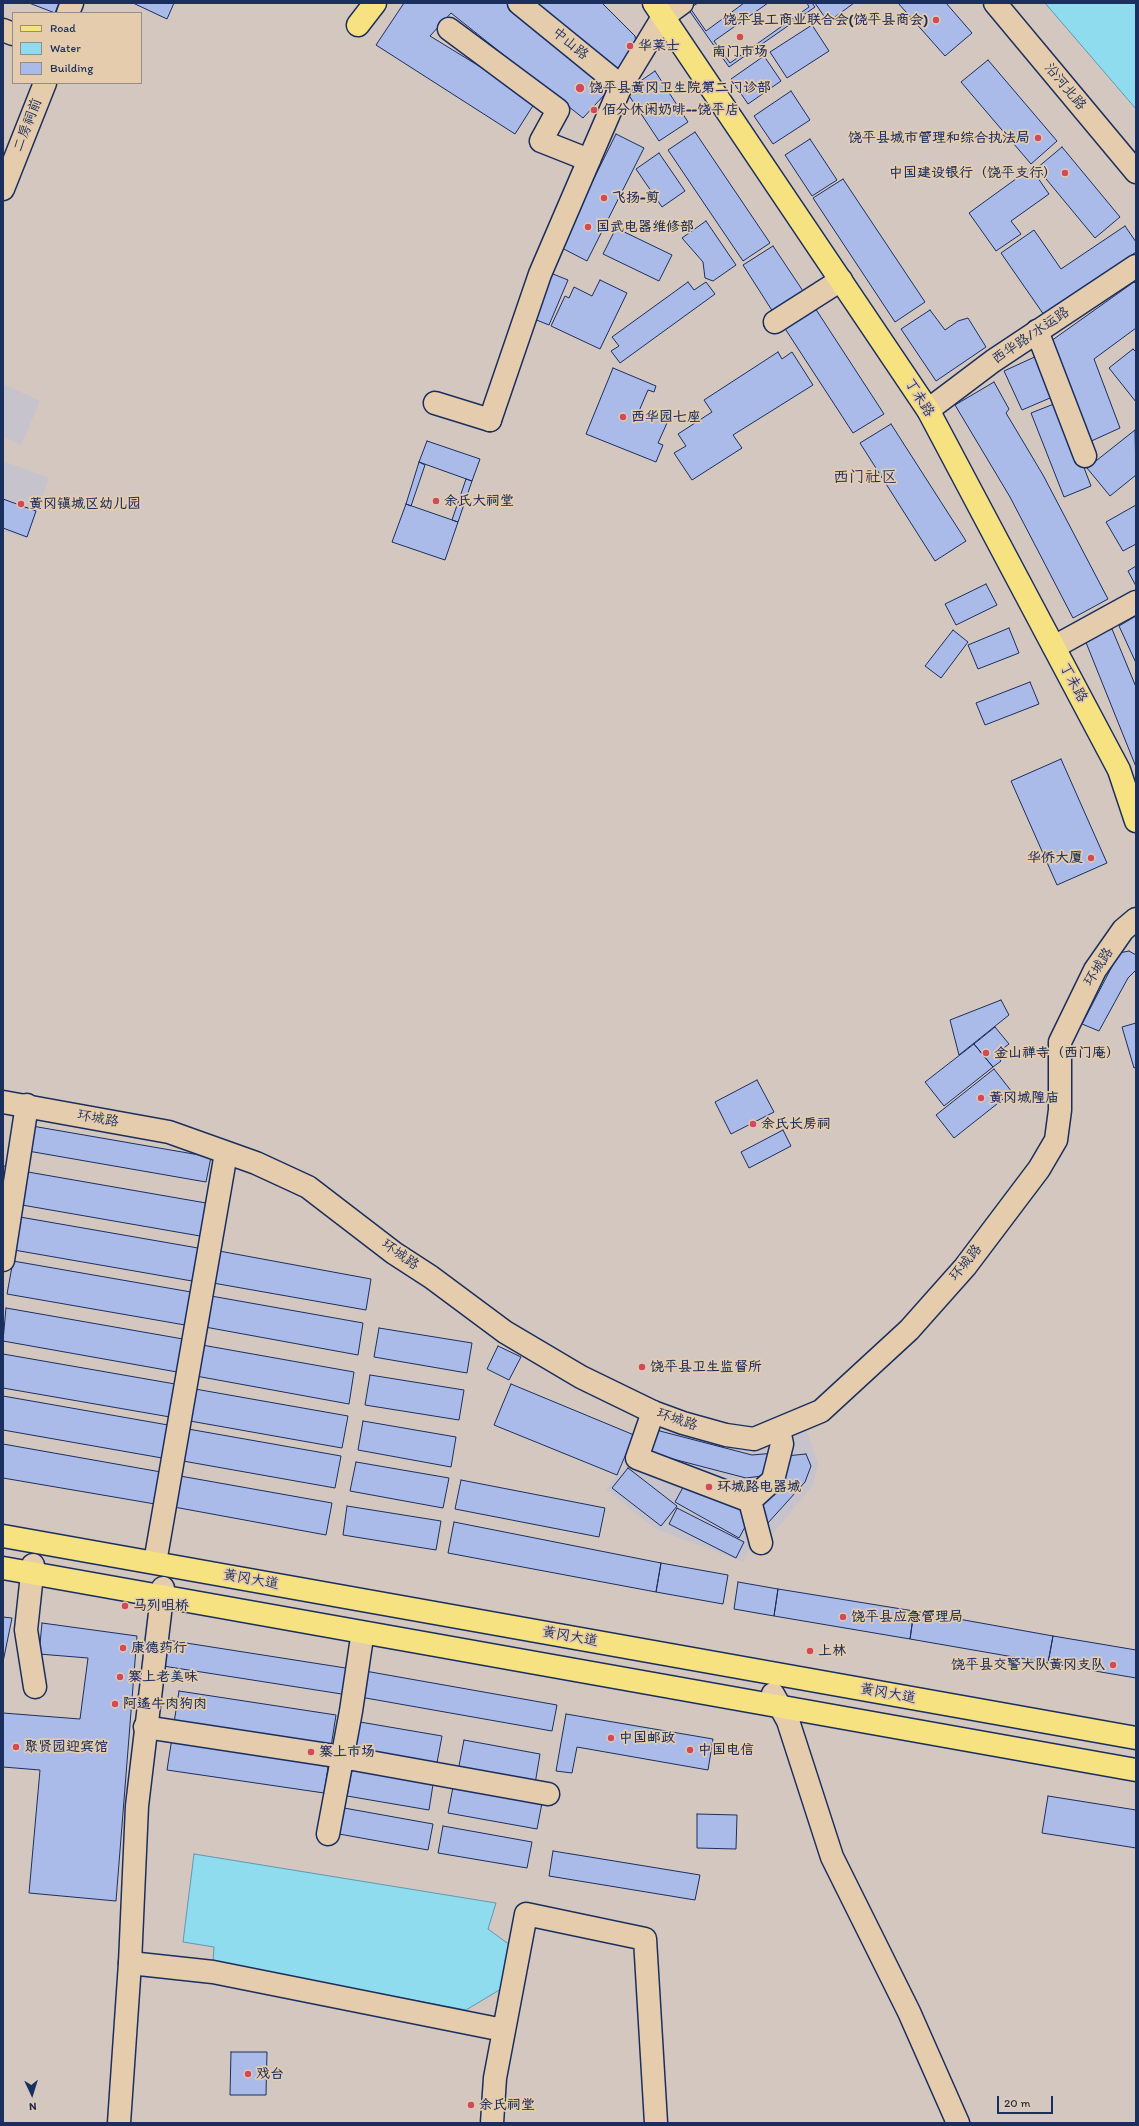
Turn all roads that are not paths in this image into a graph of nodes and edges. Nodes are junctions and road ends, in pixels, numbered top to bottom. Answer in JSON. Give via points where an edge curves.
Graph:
{"nodes":[{"id":1,"x":375,"y":3,"type":"edge"},
{"id":2,"x":519,"y":3,"type":"edge"},
{"id":3,"x":682,"y":3,"type":"edge"},
{"id":4,"x":995,"y":3,"type":"edge"},
{"id":5,"x":659,"y":10,"type":"edge"},
{"id":6,"x":358,"y":25,"type":"dead end"},
{"id":7,"x":449,"y":29,"type":"dead end"},
{"id":8,"x":45,"y":84,"type":"edge"},
{"id":9,"x":621,"y":86,"type":"junction"},
{"id":10,"x":589,"y":160,"type":"junction"},
{"id":11,"x":1136,"y":172,"type":"edge"},
{"id":12,"x":3,"y":189,"type":"edge"},
{"id":13,"x":1136,"y":266,"type":"edge"},
{"id":14,"x":841,"y":280,"type":"junction"},
{"id":15,"x":775,"y":322,"type":"dead end"},
{"id":16,"x":1037,"y":331,"type":"junction"},
{"id":17,"x":435,"y":403,"type":"dead end"},
{"id":18,"x":928,"y":410,"type":"junction"},
{"id":19,"x":1085,"y":456,"type":"dead end"},
{"id":20,"x":1136,"y":602,"type":"edge"},
{"id":21,"x":1054,"y":647,"type":"junction"},
{"id":22,"x":1136,"y":821,"type":"edge"},
{"id":23,"x":1136,"y":919,"type":"edge"},
{"id":24,"x":3,"y":1102,"type":"edge"},
{"id":25,"x":27,"y":1105,"type":"junction"},
{"id":26,"x":226,"y":1153,"type":"junction"},
{"id":27,"x":3,"y":1260,"type":"edge"},
{"id":28,"x":653,"y":1412,"type":"junction"},
{"id":29,"x":778,"y":1430,"type":"junction"},
{"id":30,"x":750,"y":1501,"type":"junction"},
{"id":31,"x":3,"y":1536,"type":"edge"},
{"id":32,"x":761,"y":1543,"type":"dead end"},
{"id":33,"x":157,"y":1551,"type":"dead end"},
{"id":34,"x":34,"y":1565,"type":"dead end"},
{"id":35,"x":3,"y":1568,"type":"edge"},
{"id":36,"x":163,"y":1588,"type":"dead end"},
{"id":37,"x":361,"y":1644,"type":"dead end"},
{"id":38,"x":35,"y":1687,"type":"dead end"},
{"id":39,"x":773,"y":1694,"type":"dead end"},
{"id":40,"x":145,"y":1727,"type":"junction"},
{"id":41,"x":1136,"y":1738,"type":"edge"},
{"id":42,"x":342,"y":1757,"type":"junction"},
{"id":43,"x":1136,"y":1770,"type":"edge"},
{"id":44,"x":548,"y":1794,"type":"dead end"},
{"id":45,"x":328,"y":1834,"type":"dead end"},
{"id":46,"x":130,"y":1963,"type":"junction"},
{"id":47,"x":504,"y":2030,"type":"junction"},
{"id":48,"x":118,"y":2123,"type":"edge"},
{"id":49,"x":492,"y":2123,"type":"edge"},
{"id":50,"x":656,"y":2123,"type":"edge"},
{"id":51,"x":958,"y":2123,"type":"edge"}],
"edges":[{"from":1,"to":6,"type":"main road"},
{"from":2,"to":9,"type":"street","name":"中山路"},
{"from":3,"to":5,"type":"street"},
{"from":4,"to":11,"type":"street","name":"沿河北路"},
{"from":5,"to":9,"type":"street"},
{"from":5,"to":14,"type":"main road","name":"丁未路"},
{"from":7,"to":10,"type":"street","via":[[558,110],[541,141]]},
{"from":8,"to":12,"type":"street","name":"二房祠前"},
{"from":9,"to":10,"type":"street"},
{"from":10,"to":17,"type":"street","via":[[540,274],[490,420]]},
{"from":13,"to":16,"type":"street","name":"西华路/水运路"},
{"from":14,"to":15,"type":"street"},
{"from":14,"to":18,"type":"main road","name":"丁未路"},
{"from":16,"to":18,"type":"street","name":"西华路/水运路"},
{"from":16,"to":19,"type":"street"},
{"from":18,"to":21,"type":"main road","name":"丁未路"},
{"from":20,"to":21,"type":"street"},
{"from":21,"to":22,"type":"main road","name":"丁未路","via":[[1119,770]]},
{"from":23,"to":29,"type":"street","name":"环城路","via":[[1124,930],[1095,970],[1060,1042],[1060,1110],[1056,1140],[1039,1169],[965,1267],[909,1330],[821,1411]]},
{"from":24,"to":25,"type":"street","name":"环城路"},
{"from":25,"to":26,"type":"street","name":"环城路","via":[[169,1132]]},
{"from":25,"to":27,"type":"street"},
{"from":26,"to":28,"type":"street","name":"环城路","via":[[256,1163],[308,1187],[394,1253],[505,1332],[581,1377]]},
{"from":26,"to":33,"type":"street"},
{"from":28,"to":29,"type":"street","name":"环城路","via":[[733,1436],[754,1439]]},
{"from":28,"to":30,"type":"street","via":[[638,1458]]},
{"from":29,"to":30,"type":"street","via":[[782,1444],[773,1480]]},
{"from":30,"to":32,"type":"street"},
{"from":31,"to":41,"type":"main road","name":"黄冈大道"},
{"from":34,"to":38,"type":"street","via":[[26,1630]]},
{"from":35,"to":43,"type":"main road"},
{"from":36,"to":40,"type":"street"},
{"from":37,"to":42,"type":"street"},
{"from":39,"to":51,"type":"street","via":[[788,1721],[832,1857],[909,2012]]},
{"from":40,"to":42,"type":"street"},
{"from":40,"to":46,"type":"street","via":[[137,1806]]},
{"from":42,"to":44,"type":"street"},
{"from":42,"to":45,"type":"street"},
{"from":46,"to":47,"type":"street","via":[[213,1972]]},
{"from":46,"to":48,"type":"street"},
{"from":47,"to":49,"type":"street"},
{"from":47,"to":50,"type":"street","via":[[526,1914],[645,1939]]}]}
